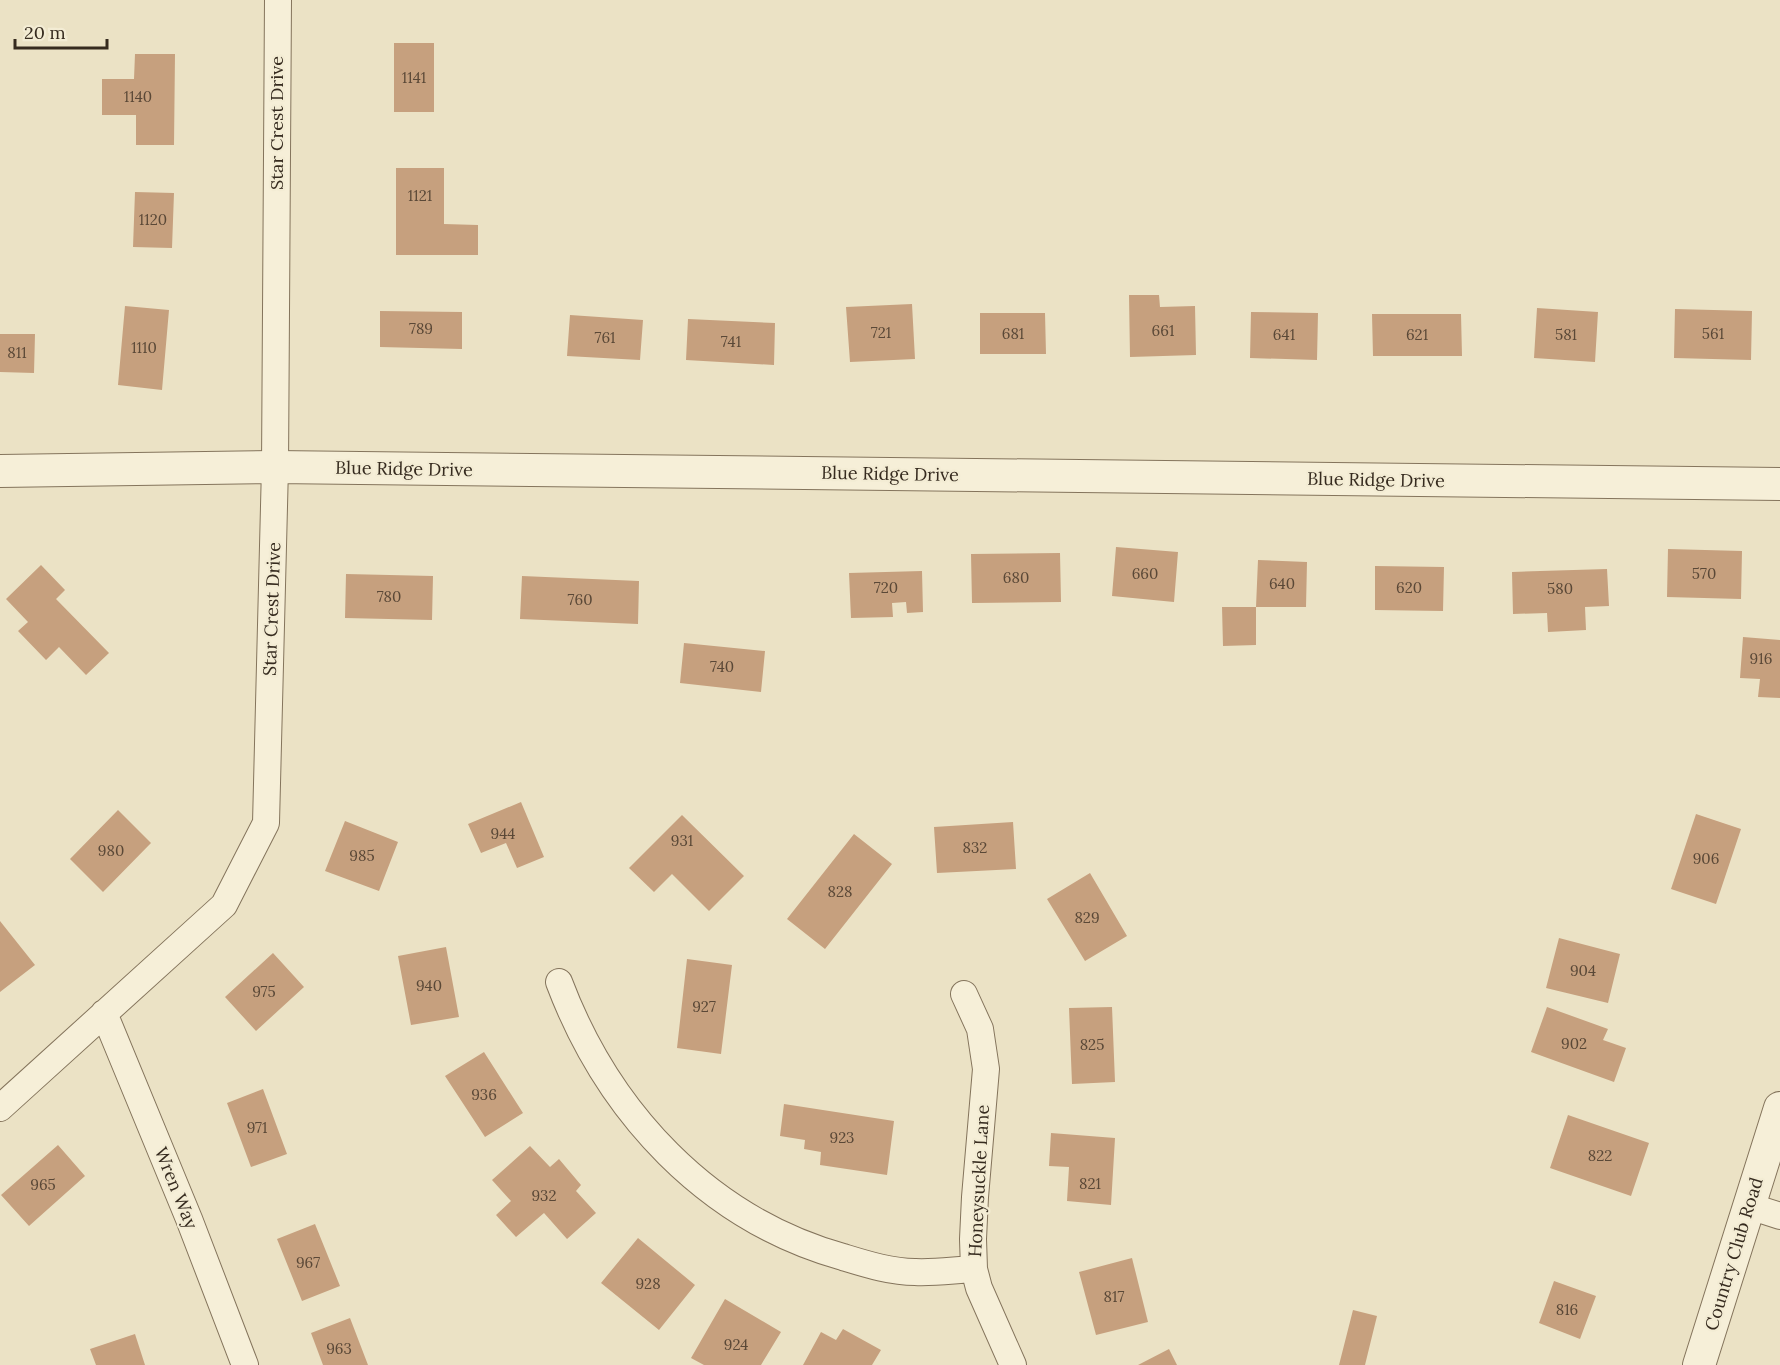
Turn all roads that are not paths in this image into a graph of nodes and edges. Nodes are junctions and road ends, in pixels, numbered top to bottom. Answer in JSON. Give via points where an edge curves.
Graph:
{"nodes":[{"id":1,"x":278,"y":0,"type":"edge"},
{"id":2,"x":275,"y":467,"type":"junction"},
{"id":3,"x":0,"y":471,"type":"edge"},
{"id":4,"x":1780,"y":484,"type":"edge"},
{"id":5,"x":559,"y":982,"type":"dead end"},
{"id":6,"x":964,"y":993,"type":"dead end"},
{"id":7,"x":104,"y":1013,"type":"junction"},
{"id":8,"x":0,"y":1108,"type":"edge"},
{"id":9,"x":1780,"y":1108,"type":"edge"},
{"id":10,"x":1749,"y":1206,"type":"junction"},
{"id":11,"x":1780,"y":1215,"type":"edge"},
{"id":12,"x":974,"y":1269,"type":"junction"},
{"id":13,"x":245,"y":1365,"type":"edge"},
{"id":14,"x":1013,"y":1365,"type":"edge"},
{"id":15,"x":1699,"y":1365,"type":"edge"}],
"edges":[{"from":1,"to":2,"type":"street","name":"Star Crest Drive"},
{"from":2,"to":3,"type":"street","name":"Blue Ridge Drive"},
{"from":2,"to":4,"type":"street","name":"Blue Ridge Drive"},
{"from":2,"to":7,"type":"street","name":"Star Crest Drive","via":[[266,823],[224,905]]},
{"from":5,"to":12,"type":"street","via":[[583,1037],[628,1108],[657,1145],[730,1205],[791,1238],[864,1263],[913,1272]]},
{"from":6,"to":12,"type":"street","name":"Honeysuckle Lane","via":[[980,1029],[986,1069],[975,1197]]},
{"from":7,"to":8,"type":"street","name":"Star Crest Drive"},
{"from":7,"to":13,"type":"street","name":"Wren Way"},
{"from":9,"to":10,"type":"street","name":"Country Club Road"},
{"from":10,"to":11,"type":"street"},
{"from":10,"to":15,"type":"street","name":"Country Club Road"},
{"from":12,"to":14,"type":"street","name":"Honeysuckle Lane"}]}
